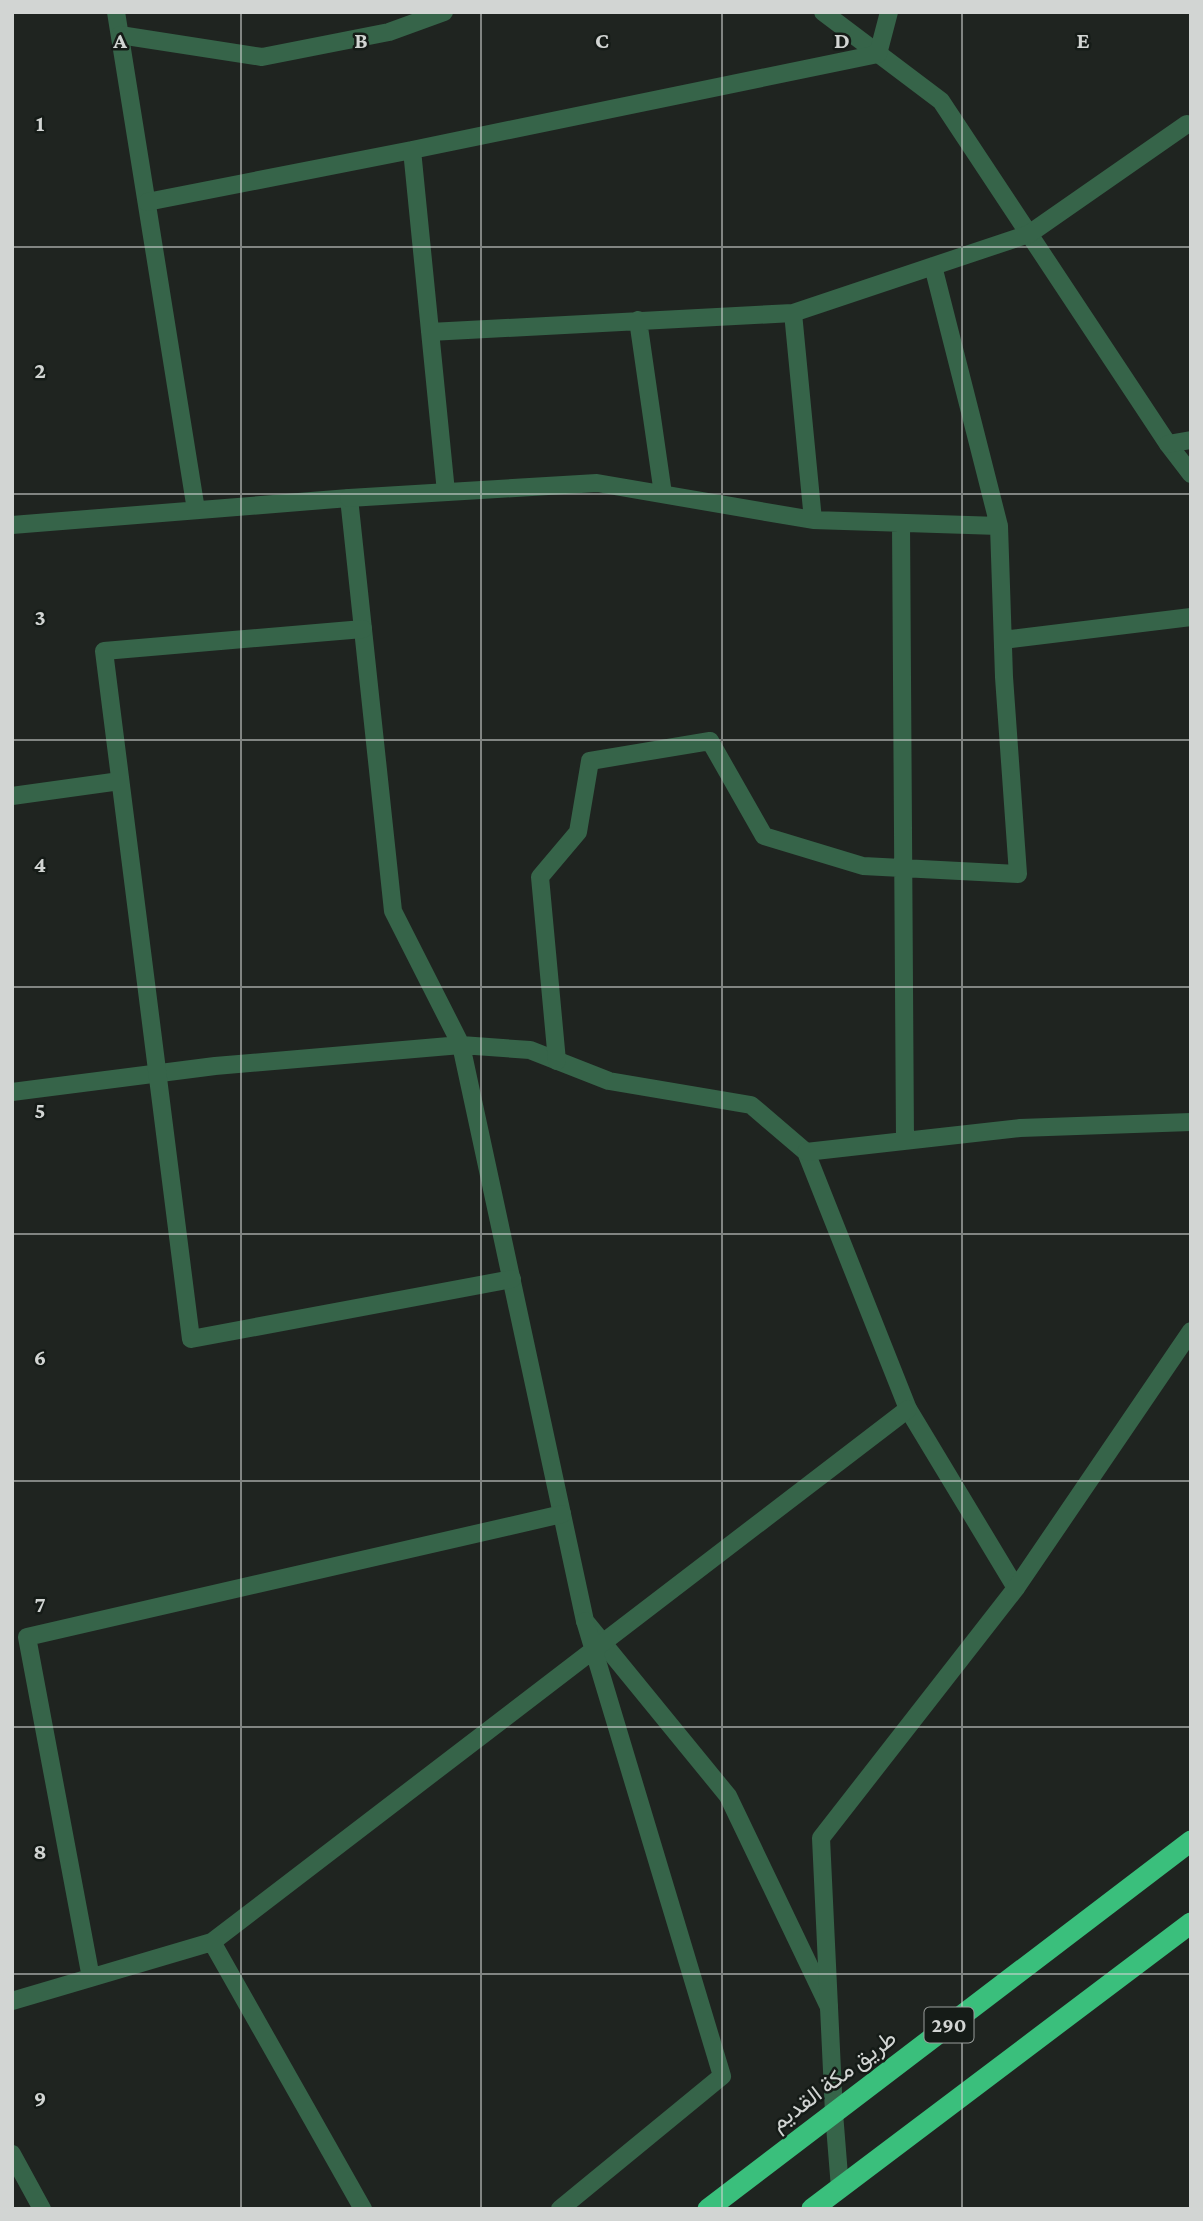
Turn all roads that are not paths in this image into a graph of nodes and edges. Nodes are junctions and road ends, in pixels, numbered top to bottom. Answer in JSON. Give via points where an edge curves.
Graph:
{"nodes":[{"id":1,"x":116,"y":12,"type":"edge"},
{"id":2,"x":444,"y":12,"type":"edge"},
{"id":3,"x":822,"y":12,"type":"edge"},
{"id":4,"x":889,"y":12,"type":"edge"},
{"id":5,"x":120,"y":35,"type":"junction"},
{"id":6,"x":878,"y":54,"type":"junction"},
{"id":7,"x":1187,"y":124,"type":"dead end"},
{"id":8,"x":412,"y":150,"type":"junction"},
{"id":9,"x":147,"y":202,"type":"junction"},
{"id":10,"x":1029,"y":234,"type":"junction"},
{"id":11,"x":933,"y":266,"type":"junction"},
{"id":12,"x":793,"y":313,"type":"junction"},
{"id":13,"x":638,"y":320,"type":"junction"},
{"id":14,"x":430,"y":332,"type":"junction"},
{"id":15,"x":1191,"y":440,"type":"edge"},
{"id":16,"x":1168,"y":444,"type":"junction"},
{"id":17,"x":1191,"y":474,"type":"edge"},
{"id":18,"x":446,"y":492,"type":"junction"},
{"id":19,"x":663,"y":494,"type":"junction"},
{"id":20,"x":349,"y":498,"type":"junction"},
{"id":21,"x":196,"y":510,"type":"junction"},
{"id":22,"x":813,"y":520,"type":"junction"},
{"id":23,"x":901,"y":523,"type":"junction"},
{"id":24,"x":12,"y":525,"type":"edge"},
{"id":25,"x":999,"y":526,"type":"junction"},
{"id":26,"x":1191,"y":617,"type":"edge"},
{"id":27,"x":363,"y":629,"type":"junction"},
{"id":28,"x":1003,"y":640,"type":"junction"},
{"id":29,"x":120,"y":780,"type":"junction"},
{"id":30,"x":12,"y":796,"type":"edge"},
{"id":31,"x":904,"y":868,"type":"junction"},
{"id":32,"x":461,"y":1045,"type":"junction"},
{"id":33,"x":557,"y":1061,"type":"junction"},
{"id":34,"x":158,"y":1073,"type":"junction"},
{"id":35,"x":12,"y":1092,"type":"edge"},
{"id":36,"x":1191,"y":1122,"type":"edge"},
{"id":37,"x":905,"y":1140,"type":"junction"},
{"id":38,"x":806,"y":1152,"type":"junction"},
{"id":39,"x":512,"y":1279,"type":"junction"},
{"id":40,"x":1191,"y":1331,"type":"edge"},
{"id":41,"x":908,"y":1409,"type":"junction"},
{"id":42,"x":562,"y":1514,"type":"junction"},
{"id":43,"x":1016,"y":1588,"type":"junction"},
{"id":44,"x":598,"y":1647,"type":"junction"},
{"id":45,"x":1191,"y":1841,"type":"edge"},
{"id":46,"x":1191,"y":1923,"type":"edge"},
{"id":47,"x":212,"y":1942,"type":"junction"},
{"id":48,"x":91,"y":1978,"type":"junction"},
{"id":49,"x":12,"y":2001,"type":"edge"},
{"id":50,"x":829,"y":2007,"type":"junction"},
{"id":51,"x":834,"y":2113,"type":"junction"},
{"id":52,"x":12,"y":2154,"type":"edge"},
{"id":53,"x":840,"y":2188,"type":"junction"},
{"id":54,"x":42,"y":2209,"type":"edge"},
{"id":55,"x":363,"y":2209,"type":"edge"},
{"id":56,"x":560,"y":2209,"type":"edge"},
{"id":57,"x":708,"y":2209,"type":"edge"},
{"id":58,"x":812,"y":2209,"type":"edge"}],
"edges":[{"from":1,"to":5,"type":"street"},
{"from":2,"to":5,"type":"street","via":[[389,32],[262,57]]},
{"from":3,"to":6,"type":"street"},
{"from":4,"to":6,"type":"street"},
{"from":5,"to":9,"type":"street"},
{"from":6,"to":8,"type":"street"},
{"from":6,"to":10,"type":"street","via":[[941,101]]},
{"from":7,"to":10,"type":"street"},
{"from":8,"to":9,"type":"street"},
{"from":8,"to":14,"type":"street"},
{"from":9,"to":21,"type":"street"},
{"from":10,"to":11,"type":"street"},
{"from":10,"to":16,"type":"street"},
{"from":11,"to":12,"type":"street"},
{"from":11,"to":25,"type":"street"},
{"from":12,"to":13,"type":"street"},
{"from":12,"to":22,"type":"street"},
{"from":13,"to":14,"type":"street"},
{"from":13,"to":19,"type":"street"},
{"from":14,"to":18,"type":"street"},
{"from":15,"to":16,"type":"street"},
{"from":16,"to":17,"type":"street"},
{"from":18,"to":19,"type":"street","via":[[597,483]]},
{"from":18,"to":20,"type":"street"},
{"from":19,"to":22,"type":"street"},
{"from":20,"to":21,"type":"street"},
{"from":20,"to":27,"type":"street"},
{"from":21,"to":24,"type":"street"},
{"from":22,"to":23,"type":"street"},
{"from":23,"to":25,"type":"street"},
{"from":23,"to":31,"type":"street"},
{"from":25,"to":28,"type":"street"},
{"from":26,"to":28,"type":"street"},
{"from":27,"to":29,"type":"street","via":[[104,651]]},
{"from":27,"to":32,"type":"street","via":[[393,911]]},
{"from":28,"to":31,"type":"street","via":[[1018,873]]},
{"from":29,"to":30,"type":"street"},
{"from":29,"to":34,"type":"street"},
{"from":31,"to":33,"type":"street","via":[[863,866],[764,836],[710,741],[590,761],[578,832],[540,877]]},
{"from":31,"to":37,"type":"street"},
{"from":32,"to":33,"type":"street","via":[[530,1050]]},
{"from":32,"to":34,"type":"street"},
{"from":32,"to":39,"type":"street"},
{"from":33,"to":38,"type":"street","via":[[610,1082],[751,1105]]},
{"from":34,"to":35,"type":"street"},
{"from":34,"to":39,"type":"street","via":[[191,1339]]},
{"from":36,"to":37,"type":"street","via":[[1020,1128]]},
{"from":37,"to":38,"type":"street"},
{"from":38,"to":41,"type":"street"},
{"from":39,"to":42,"type":"street"},
{"from":40,"to":43,"type":"street"},
{"from":41,"to":43,"type":"street"},
{"from":41,"to":44,"type":"street"},
{"from":42,"to":44,"type":"street","via":[[585,1621]]},
{"from":42,"to":48,"type":"street","via":[[27,1637]]},
{"from":43,"to":50,"type":"street","via":[[821,1838]]},
{"from":44,"to":47,"type":"street"},
{"from":44,"to":50,"type":"street","via":[[728,1796]]},
{"from":44,"to":56,"type":"street","via":[[722,2076]]},
{"from":45,"to":51,"type":"highway","name":"طريق مكة القديم","number":"290"},
{"from":46,"to":53,"type":"highway"},
{"from":47,"to":48,"type":"street"},
{"from":47,"to":55,"type":"street"},
{"from":48,"to":49,"type":"street"},
{"from":50,"to":51,"type":"street"},
{"from":51,"to":53,"type":"street"},
{"from":51,"to":57,"type":"highway","name":"طريق مكة القديم","number":"290"},
{"from":52,"to":54,"type":"street"},
{"from":53,"to":58,"type":"highway"}]}
